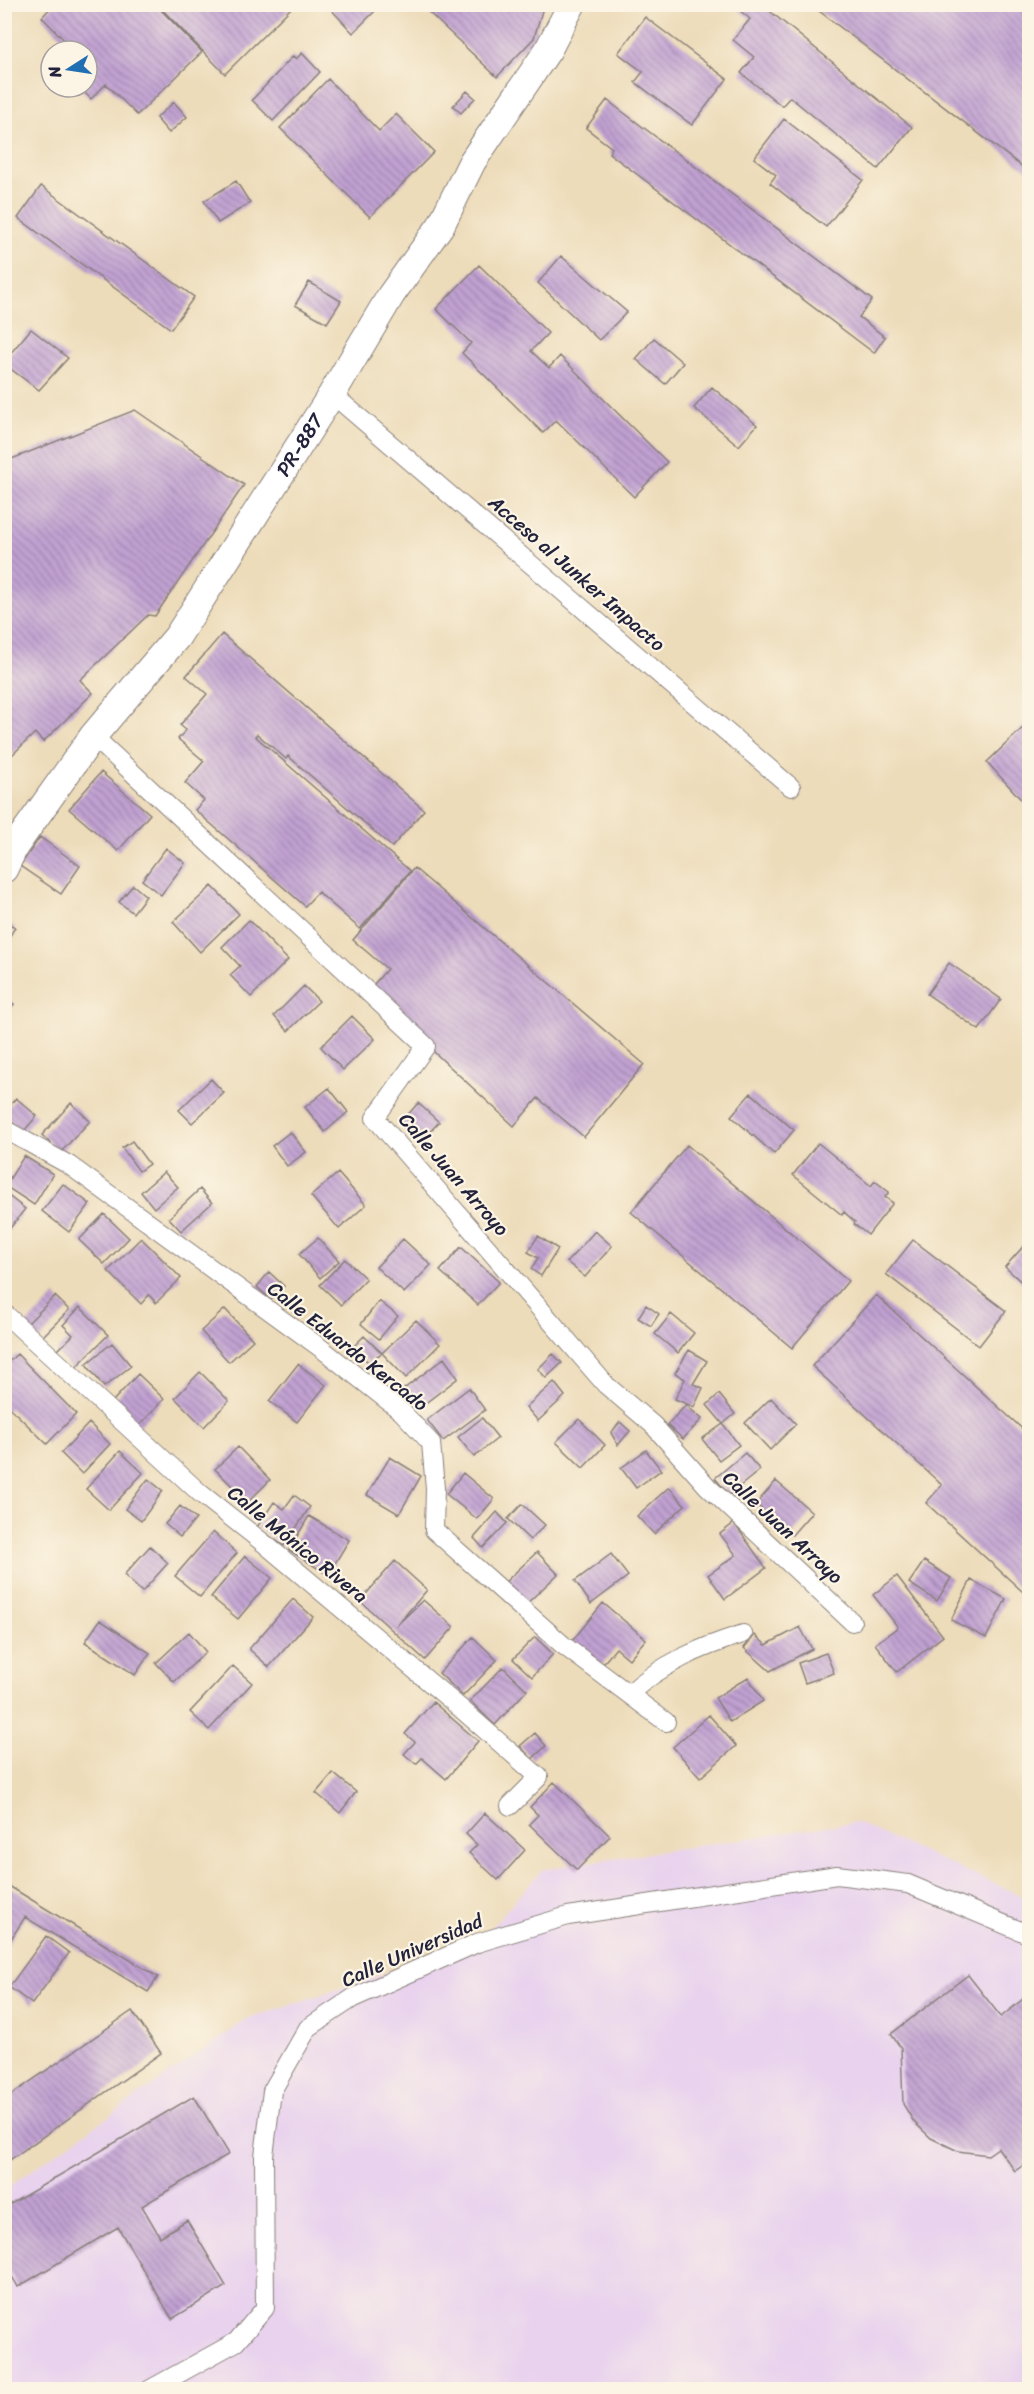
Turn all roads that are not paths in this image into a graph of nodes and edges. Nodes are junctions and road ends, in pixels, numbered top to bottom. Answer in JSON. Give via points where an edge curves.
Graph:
{"nodes":[{"id":1,"x":572,"y":4,"type":"edge"},
{"id":2,"x":333,"y":394,"type":"junction"},
{"id":3,"x":93,"y":736,"type":"junction"},
{"id":4,"x":791,"y":787,"type":"dead end"},
{"id":5,"x":4,"y":869,"type":"edge"},
{"id":6,"x":4,"y":1129,"type":"edge"},
{"id":7,"x":4,"y":1313,"type":"edge"},
{"id":8,"x":852,"y":1622,"type":"dead end"},
{"id":9,"x":743,"y":1634,"type":"dead end"},
{"id":10,"x":629,"y":1694,"type":"junction"},
{"id":11,"x":666,"y":1722,"type":"dead end"},
{"id":12,"x":510,"y":1806,"type":"dead end"},
{"id":13,"x":1029,"y":1935,"type":"edge"},
{"id":14,"x":149,"y":2390,"type":"edge"}],
"edges":[{"from":1,"to":2,"type":"street","name":"PR-887","via":[[548,50],[472,162],[441,225],[391,295]]},
{"from":2,"to":3,"type":"street","name":"PR-887","via":[[177,637]]},
{"from":2,"to":4,"type":"street","name":"Acceso al Junker Impacto"},
{"from":3,"to":5,"type":"street","name":"PR-887","via":[[16,844]]},
{"from":3,"to":8,"type":"street","name":"Calle Juan Arroyo","via":[[426,1046],[375,1118],[606,1385],[653,1425],[708,1487]]},
{"from":6,"to":10,"type":"street","name":"Calle Eduardo Kercado","via":[[69,1165],[402,1412],[431,1443],[434,1530],[563,1645]]},
{"from":7,"to":12,"type":"street","name":"Calle Mónico Rivera","via":[[200,1493],[539,1777]]},
{"from":9,"to":10,"type":"street","via":[[707,1645],[676,1661],[646,1678]]},
{"from":10,"to":11,"type":"street","name":"Calle Eduardo Kercado"},
{"from":13,"to":14,"type":"street","name":"Calle Universidad","via":[[908,1884],[837,1875],[568,1916],[477,1943],[353,1998],[308,2028],[272,2091],[264,2156],[265,2308],[236,2342]]}]}
